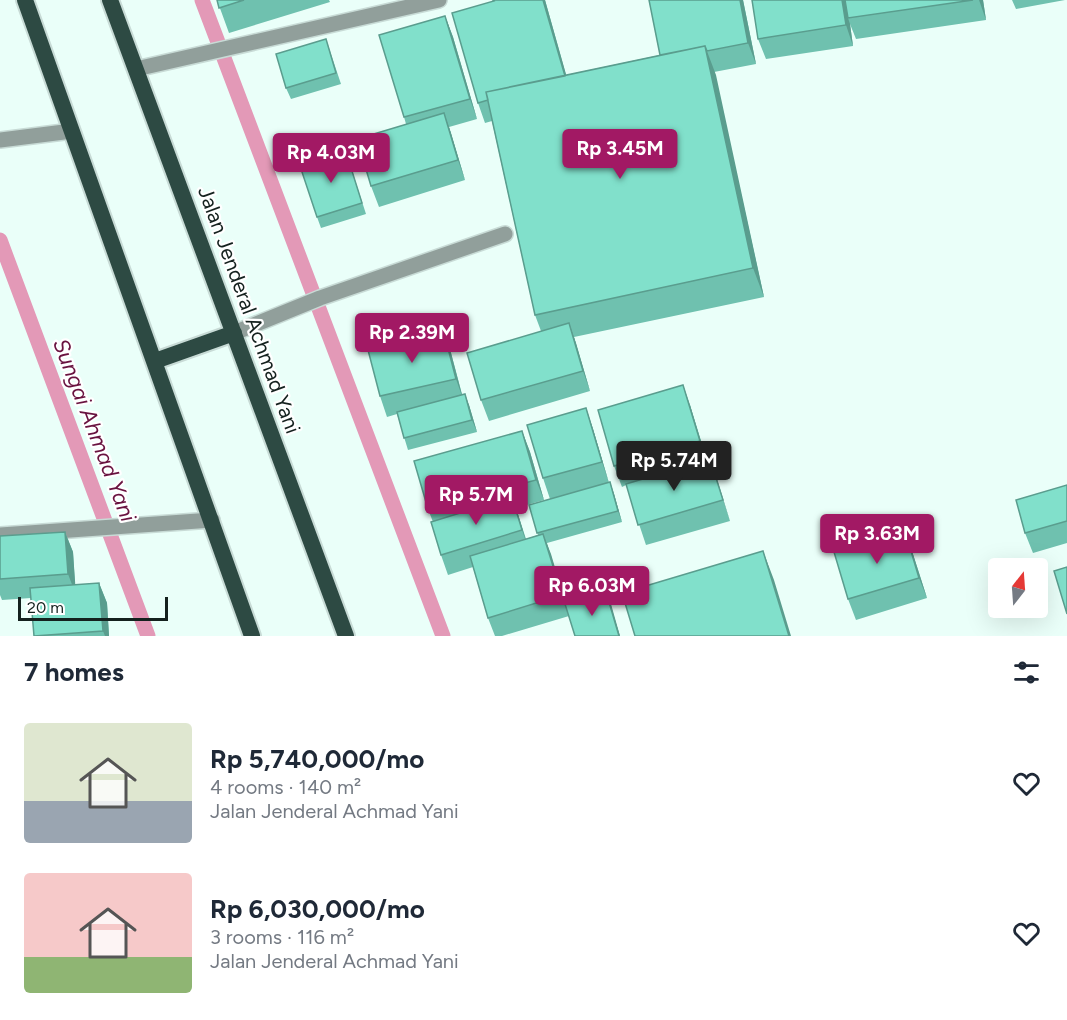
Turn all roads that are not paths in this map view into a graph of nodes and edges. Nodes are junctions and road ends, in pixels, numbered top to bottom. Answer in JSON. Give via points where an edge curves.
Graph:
{"nodes":[{"id":1,"x":25,"y":0,"type":"edge"},
{"id":2,"x":110,"y":0,"type":"edge"},
{"id":3,"x":439,"y":0,"type":"edge"},
{"id":4,"x":136,"y":69,"type":"junction"},
{"id":5,"x":72,"y":131,"type":"junction"},
{"id":6,"x":0,"y":140,"type":"edge"},
{"id":7,"x":505,"y":234,"type":"dead end"},
{"id":8,"x":234,"y":333,"type":"junction"},
{"id":9,"x":155,"y":361,"type":"junction"},
{"id":10,"x":212,"y":520,"type":"junction"},
{"id":11,"x":0,"y":535,"type":"edge"},
{"id":12,"x":252,"y":636,"type":"edge"},
{"id":13,"x":346,"y":636,"type":"edge"}],
"edges":[{"from":1,"to":5,"type":"highway"},
{"from":2,"to":4,"type":"highway","name":"Jalan Jenderal Achmad Yani"},
{"from":3,"to":4,"type":"street"},
{"from":4,"to":8,"type":"highway","name":"Jalan Jenderal Achmad Yani"},
{"from":5,"to":6,"type":"street"},
{"from":5,"to":9,"type":"highway"},
{"from":7,"to":8,"type":"street","via":[[320,298]]},
{"from":8,"to":9,"type":"highway"},
{"from":8,"to":13,"type":"highway","name":"Jalan Jenderal Achmad Yani"},
{"from":9,"to":10,"type":"highway"},
{"from":10,"to":11,"type":"street"},
{"from":10,"to":12,"type":"highway"}]}
